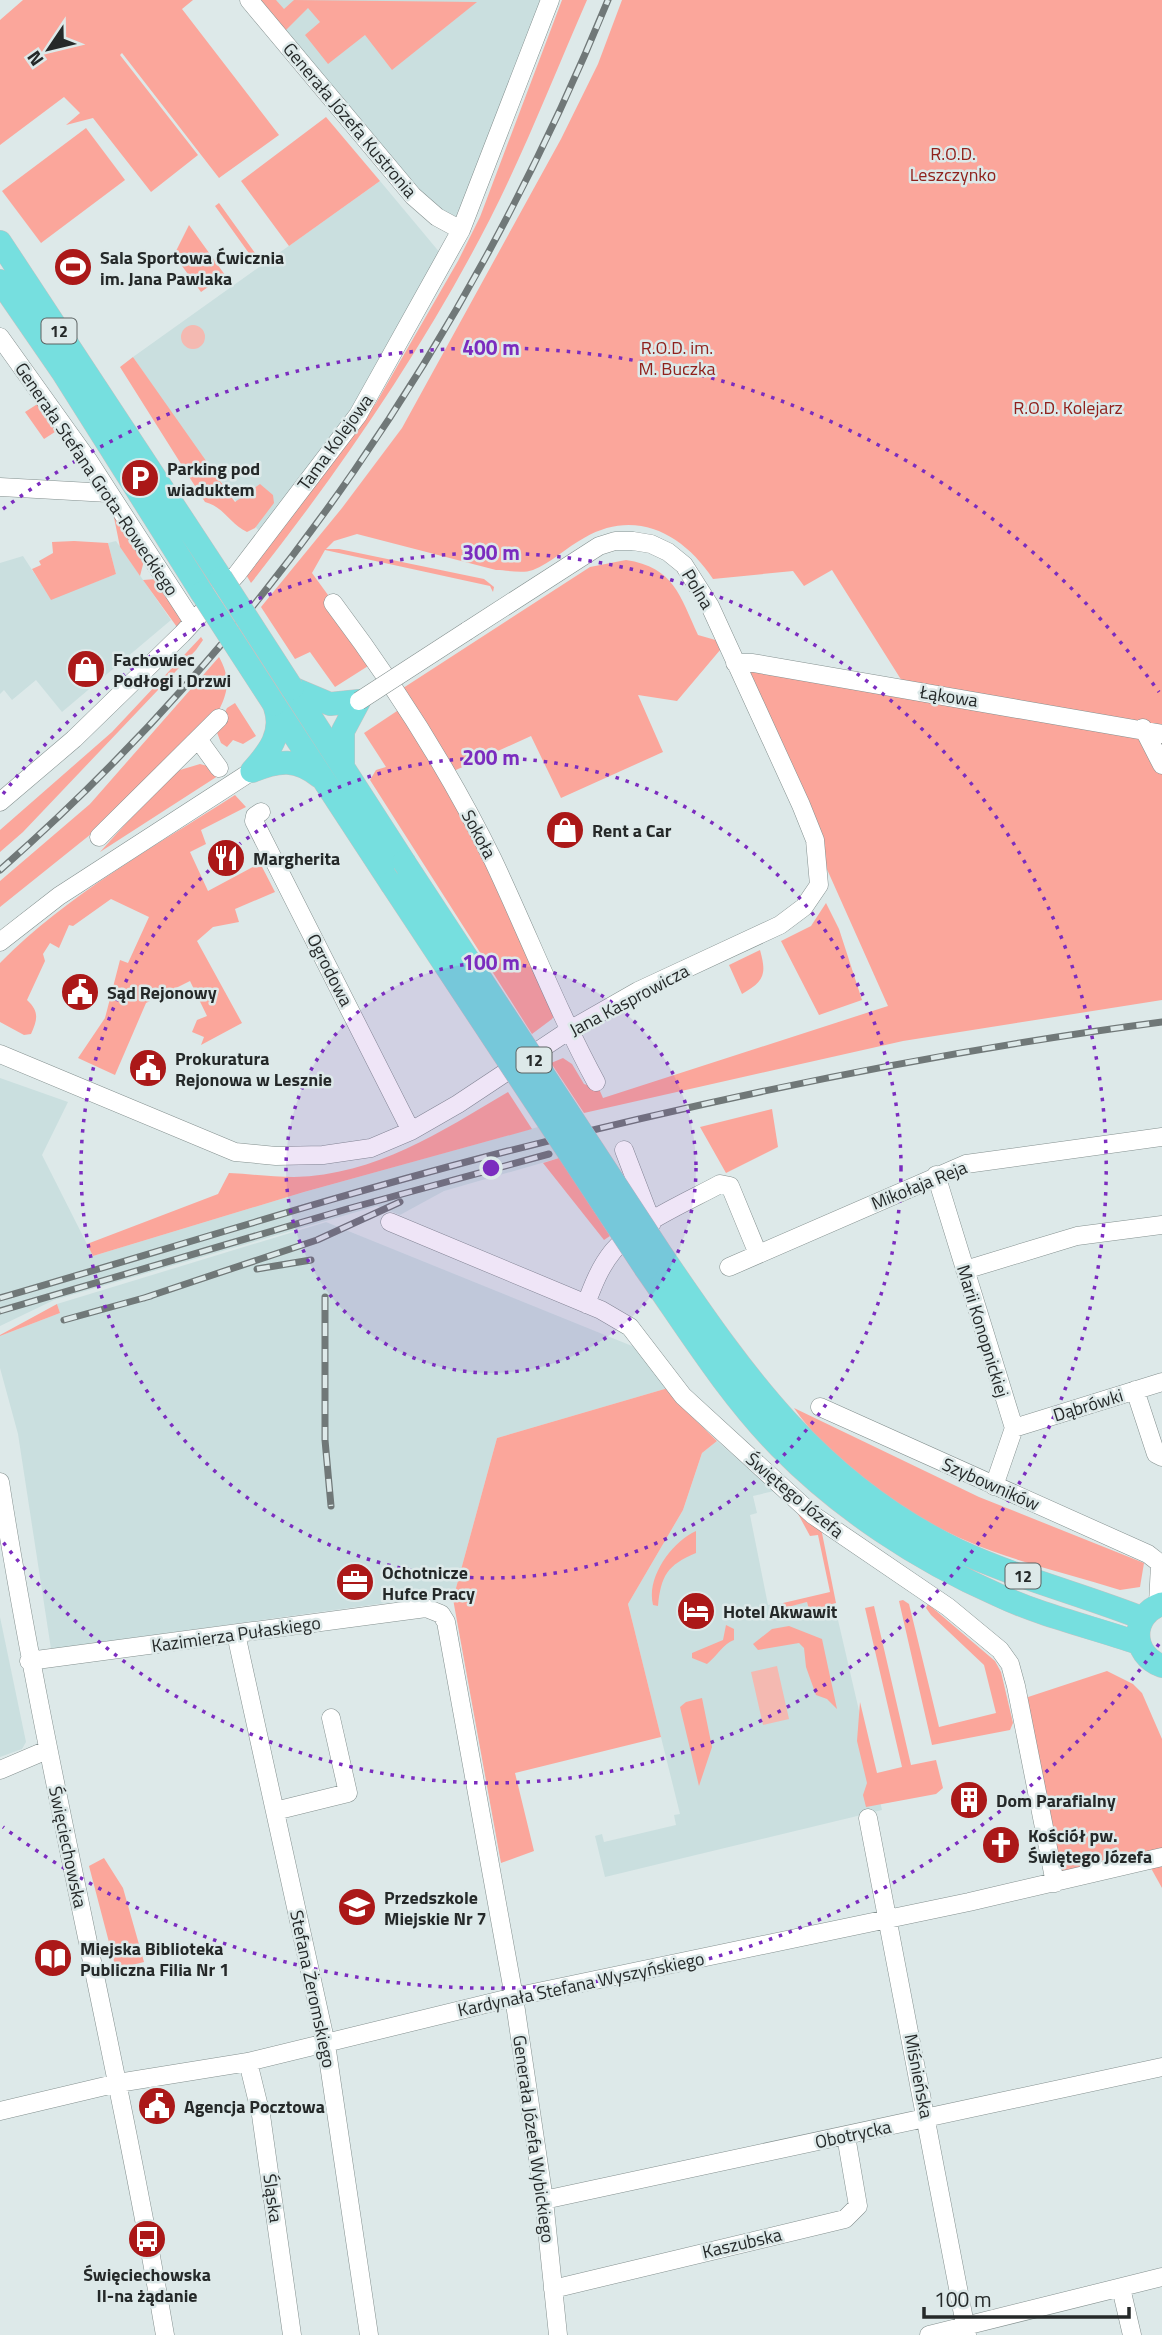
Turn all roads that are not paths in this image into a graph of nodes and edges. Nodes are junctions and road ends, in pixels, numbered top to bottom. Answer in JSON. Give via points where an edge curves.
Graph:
{"nodes":[{"id":1,"x":248,"y":0,"type":"edge"},
{"id":2,"x":550,"y":0,"type":"edge"},
{"id":3,"x":461,"y":230,"type":"junction"},
{"id":4,"x":0,"y":242,"type":"edge"},
{"id":5,"x":0,"y":281,"type":"edge"},
{"id":6,"x":0,"y":337,"type":"edge"},
{"id":7,"x":109,"y":424,"type":"junction"},
{"id":8,"x":0,"y":487,"type":"edge"},
{"id":9,"x":109,"y":493,"type":"junction"},
{"id":10,"x":333,"y":603,"type":"dead end"},
{"id":11,"x":193,"y":622,"type":"junction"},
{"id":12,"x":735,"y":663,"type":"junction"},
{"id":13,"x":292,"y":688,"type":"junction"},
{"id":14,"x":359,"y":701,"type":"junction"},
{"id":15,"x":274,"y":704,"type":"junction"},
{"id":16,"x":219,"y":718,"type":"dead end"},
{"id":17,"x":1143,"y":728,"type":"junction"},
{"id":18,"x":1162,"y":734,"type":"edge"},
{"id":19,"x":198,"y":739,"type":"junction"},
{"id":20,"x":1162,"y":765,"type":"edge"},
{"id":21,"x":343,"y":767,"type":"junction"},
{"id":22,"x":219,"y":768,"type":"dead end"},
{"id":23,"x":252,"y":771,"type":"junction"},
{"id":24,"x":324,"y":780,"type":"junction"},
{"id":25,"x":0,"y":802,"type":"edge"},
{"id":26,"x":261,"y":813,"type":"dead end"},
{"id":27,"x":99,"y":837,"type":"dead end"},
{"id":28,"x":819,"y":885,"type":"joint"},
{"id":29,"x":0,"y":942,"type":"edge"},
{"id":30,"x":568,"y":1031,"type":"junction"},
{"id":31,"x":1,"y":1053,"type":"edge"},
{"id":32,"x":596,"y":1082,"type":"dead end"},
{"id":33,"x":411,"y":1131,"type":"junction"},
{"id":34,"x":1162,"y":1137,"type":"edge"},
{"id":35,"x":624,"y":1150,"type":"dead end"},
{"id":36,"x":936,"y":1175,"type":"junction"},
{"id":37,"x":390,"y":1222,"type":"dead end"},
{"id":38,"x":652,"y":1223,"type":"junction"},
{"id":39,"x":1162,"y":1224,"type":"edge"},
{"id":40,"x":758,"y":1254,"type":"junction"},
{"id":41,"x":655,"y":1263,"type":"junction"},
{"id":42,"x":729,"y":1268,"type":"dead end"},
{"id":43,"x":964,"y":1270,"type":"junction"},
{"id":44,"x":586,"y":1304,"type":"junction"},
{"id":45,"x":1162,"y":1382,"type":"edge"},
{"id":46,"x":1135,"y":1390,"type":"junction"},
{"id":47,"x":820,"y":1406,"type":"dead end"},
{"id":48,"x":1014,"y":1429,"type":"junction"},
{"id":49,"x":1162,"y":1457,"type":"edge"},
{"id":50,"x":0,"y":1482,"type":"edge"},
{"id":51,"x":995,"y":1486,"type":"junction"},
{"id":52,"x":1161,"y":1564,"type":"edge"},
{"id":53,"x":1154,"y":1609,"type":"edge"},
{"id":54,"x":441,"y":1614,"type":"joint"},
{"id":55,"x":236,"y":1634,"type":"junction"},
{"id":56,"x":1138,"y":1643,"type":"junction"},
{"id":57,"x":29,"y":1661,"type":"junction"},
{"id":58,"x":1162,"y":1666,"type":"edge"},
{"id":59,"x":331,"y":1718,"type":"dead end"},
{"id":60,"x":47,"y":1750,"type":"junction"},
{"id":61,"x":0,"y":1770,"type":"edge"},
{"id":62,"x":275,"y":1811,"type":"junction"},
{"id":63,"x":868,"y":1818,"type":"dead end"},
{"id":64,"x":1162,"y":1857,"type":"edge"},
{"id":65,"x":1055,"y":1883,"type":"junction"},
{"id":66,"x":890,"y":1918,"type":"junction"},
{"id":67,"x":514,"y":1997,"type":"junction"},
{"id":68,"x":327,"y":2044,"type":"junction"},
{"id":69,"x":248,"y":2063,"type":"junction"},
{"id":70,"x":1162,"y":2067,"type":"edge"},
{"id":71,"x":118,"y":2083,"type":"junction"},
{"id":72,"x":0,"y":2111,"type":"edge"},
{"id":73,"x":927,"y":2118,"type":"junction"},
{"id":74,"x":846,"y":2136,"type":"junction"},
{"id":75,"x":544,"y":2200,"type":"junction"},
{"id":76,"x":1162,"y":2277,"type":"edge"},
{"id":77,"x":553,"y":2288,"type":"junction"},
{"id":78,"x":1121,"y":2288,"type":"junction"},
{"id":79,"x":966,"y":2330,"type":"edge"},
{"id":80,"x":165,"y":2335,"type":"edge"},
{"id":81,"x":292,"y":2335,"type":"edge"},
{"id":82,"x":369,"y":2335,"type":"edge"},
{"id":83,"x":558,"y":2335,"type":"edge"},
{"id":84,"x":929,"y":2335,"type":"edge"},
{"id":85,"x":1132,"y":2335,"type":"edge"}],
"edges":[{"from":1,"to":3,"type":"street","name":"Generała Józefa Kustronia","via":[[413,196]]},
{"from":2,"to":3,"type":"street","name":"Tama Kolejowa"},
{"from":3,"to":11,"type":"street","name":"Tama Kolejowa","via":[[358,415],[237,574]]},
{"from":4,"to":7,"type":"main road","number":"12"},
{"from":5,"to":7,"type":"main road","number":"12"},
{"from":6,"to":9,"type":"street","name":"Generała Stefana Grota-Roweckiego"},
{"from":7,"to":13,"type":"main road","number":"12","bridge":true},
{"from":7,"to":15,"type":"main road","number":"12","bridge":true},
{"from":8,"to":9,"type":"street"},
{"from":9,"to":11,"type":"street","name":"Generała Stefana Grota-Roweckiego"},
{"from":10,"to":30,"type":"street","name":"Sokoła","via":[[432,746],[491,857]]},
{"from":11,"to":25,"type":"street","name":"Tama Kolejowa","via":[[121,695]]},
{"from":12,"to":14,"type":"street","name":"Polna","bridge":true,"via":[[710,606],[684,565],[651,544],[615,541],[598,546]]},
{"from":12,"to":17,"type":"street","name":"Łąkowa"},
{"from":12,"to":28,"type":"street","name":"Polna","via":[[815,840]]},
{"from":13,"to":14,"type":"main road","via":[[330,704]]},
{"from":13,"to":21,"type":"main road","number":"12"},
{"from":14,"to":21,"type":"main road","via":[[343,731]]},
{"from":15,"to":23,"type":"main road","via":[[277,734]]},
{"from":15,"to":24,"type":"main road","number":"12"},
{"from":16,"to":19,"type":"street"},
{"from":17,"to":18,"type":"street","name":"Łąkowa"},
{"from":17,"to":20,"type":"street"},
{"from":19,"to":22,"type":"street"},
{"from":19,"to":27,"type":"street"},
{"from":21,"to":41,"type":"main road","number":"12","bridge":true},
{"from":23,"to":24,"type":"main road","via":[[287,761],[307,767]]},
{"from":23,"to":29,"type":"street","via":[[59,896]]},
{"from":24,"to":41,"type":"main road","number":"12","bridge":true},
{"from":26,"to":33,"type":"street","name":"Ogrodowa","via":[[254,821]]},
{"from":28,"to":30,"type":"street","name":"Jana Kasprowicza","via":[[804,907],[780,925],[638,991]]},
{"from":30,"to":32,"type":"street","name":"Sokoła"},
{"from":30,"to":33,"type":"street","name":"Jana Kasprowicza"},
{"from":31,"to":33,"type":"street","name":"Jana Kasprowicza","via":[[235,1152],[323,1155],[370,1148]]},
{"from":34,"to":36,"type":"street","name":"Mikołaja Reja","via":[[966,1164]]},
{"from":35,"to":38,"type":"street"},
{"from":36,"to":40,"type":"street","name":"Mikołaja Reja"},
{"from":36,"to":43,"type":"street","name":"Marii Konopnickiej"},
{"from":37,"to":44,"type":"street","name":"Świętego Józefa"},
{"from":38,"to":40,"type":"street","via":[[720,1184],[730,1186]]},
{"from":38,"to":44,"type":"street","via":[[615,1248]]},
{"from":39,"to":43,"type":"street","via":[[1077,1236]]},
{"from":40,"to":42,"type":"street","name":"Mikołaja Reja"},
{"from":41,"to":53,"type":"main road","number":"12","via":[[756,1390],[849,1482],[984,1562]]},
{"from":41,"to":56,"type":"main road","number":"12","via":[[705,1354],[779,1446],[826,1488],[909,1549],[975,1585]]},
{"from":43,"to":48,"type":"street","name":"Marii Konopnickiej"},
{"from":44,"to":65,"type":"street","name":"Świętego Józefa","via":[[630,1327],[683,1396],[813,1515],[948,1607],[1000,1650],[1016,1686]]},
{"from":45,"to":46,"type":"street","name":"Dąbrówki"},
{"from":46,"to":48,"type":"street","name":"Dąbrówki"},
{"from":46,"to":49,"type":"street","via":[[1156,1454]]},
{"from":47,"to":51,"type":"street","name":"Szybowników"},
{"from":48,"to":51,"type":"street"},
{"from":50,"to":57,"type":"street","name":"Święciechowska"},
{"from":51,"to":52,"type":"street","name":"Szybowników"},
{"from":52,"to":53,"type":"street","name":"Szybowników"},
{"from":53,"to":56,"type":"main road"},
{"from":54,"to":55,"type":"street","name":"Kazimierza Pułaskiego","via":[[426,1608]]},
{"from":54,"to":67,"type":"street","name":"Generała Józefa Wybickiego"},
{"from":55,"to":57,"type":"street","name":"Kazimierza Pułaskiego"},
{"from":55,"to":62,"type":"street","name":"Stefana Żeromskiego"},
{"from":56,"to":58,"type":"main road","number":"12","via":[[1147,1658]]},
{"from":57,"to":60,"type":"street","name":"Święciechowska"},
{"from":59,"to":62,"type":"street","via":[[348,1793]]},
{"from":60,"to":61,"type":"street"},
{"from":60,"to":71,"type":"street","name":"Święciechowska"},
{"from":62,"to":68,"type":"street","name":"Stefana Żeromskiego"},
{"from":63,"to":66,"type":"street","name":"Miśnieńska"},
{"from":64,"to":65,"type":"street","name":"Kardynała Stefana Wyszyńskiego"},
{"from":65,"to":66,"type":"street","name":"Kardynała Stefana Wyszyńskiego"},
{"from":66,"to":67,"type":"street","name":"Kardynała Stefana Wyszyńskiego"},
{"from":66,"to":73,"type":"street","name":"Miśnieńska"},
{"from":67,"to":68,"type":"street","name":"Kardynała Stefana Wyszyńskiego"},
{"from":67,"to":75,"type":"street","name":"Generała Józefa Wybickiego"},
{"from":68,"to":69,"type":"street","name":"Kardynała Stefana Wyszyńskiego"},
{"from":68,"to":82,"type":"street","name":"Stefana Żeromskiego"},
{"from":69,"to":71,"type":"street","name":"Kardynała Stefana Wyszyńskiego"},
{"from":69,"to":81,"type":"street","name":"Śląska","via":[[261,2115]]},
{"from":70,"to":73,"type":"street","name":"Obotrycka"},
{"from":71,"to":72,"type":"street","name":"Kardynała Stefana Wyszyńskiego"},
{"from":71,"to":80,"type":"street","name":"Święciechowska"},
{"from":73,"to":74,"type":"street","name":"Obotrycka"},
{"from":73,"to":79,"type":"street","name":"Miśnieńska"},
{"from":74,"to":75,"type":"street","name":"Obotrycka"},
{"from":74,"to":77,"type":"street","name":"Kaszubska","via":[[858,2206],[845,2219]]},
{"from":75,"to":77,"type":"street","name":"Generała Józefa Wybickiego"},
{"from":76,"to":78,"type":"street"},
{"from":77,"to":83,"type":"street","name":"Generała Józefa Wybickiego"},
{"from":78,"to":79,"type":"street"},
{"from":78,"to":85,"type":"street"},
{"from":79,"to":84,"type":"street"}]}
